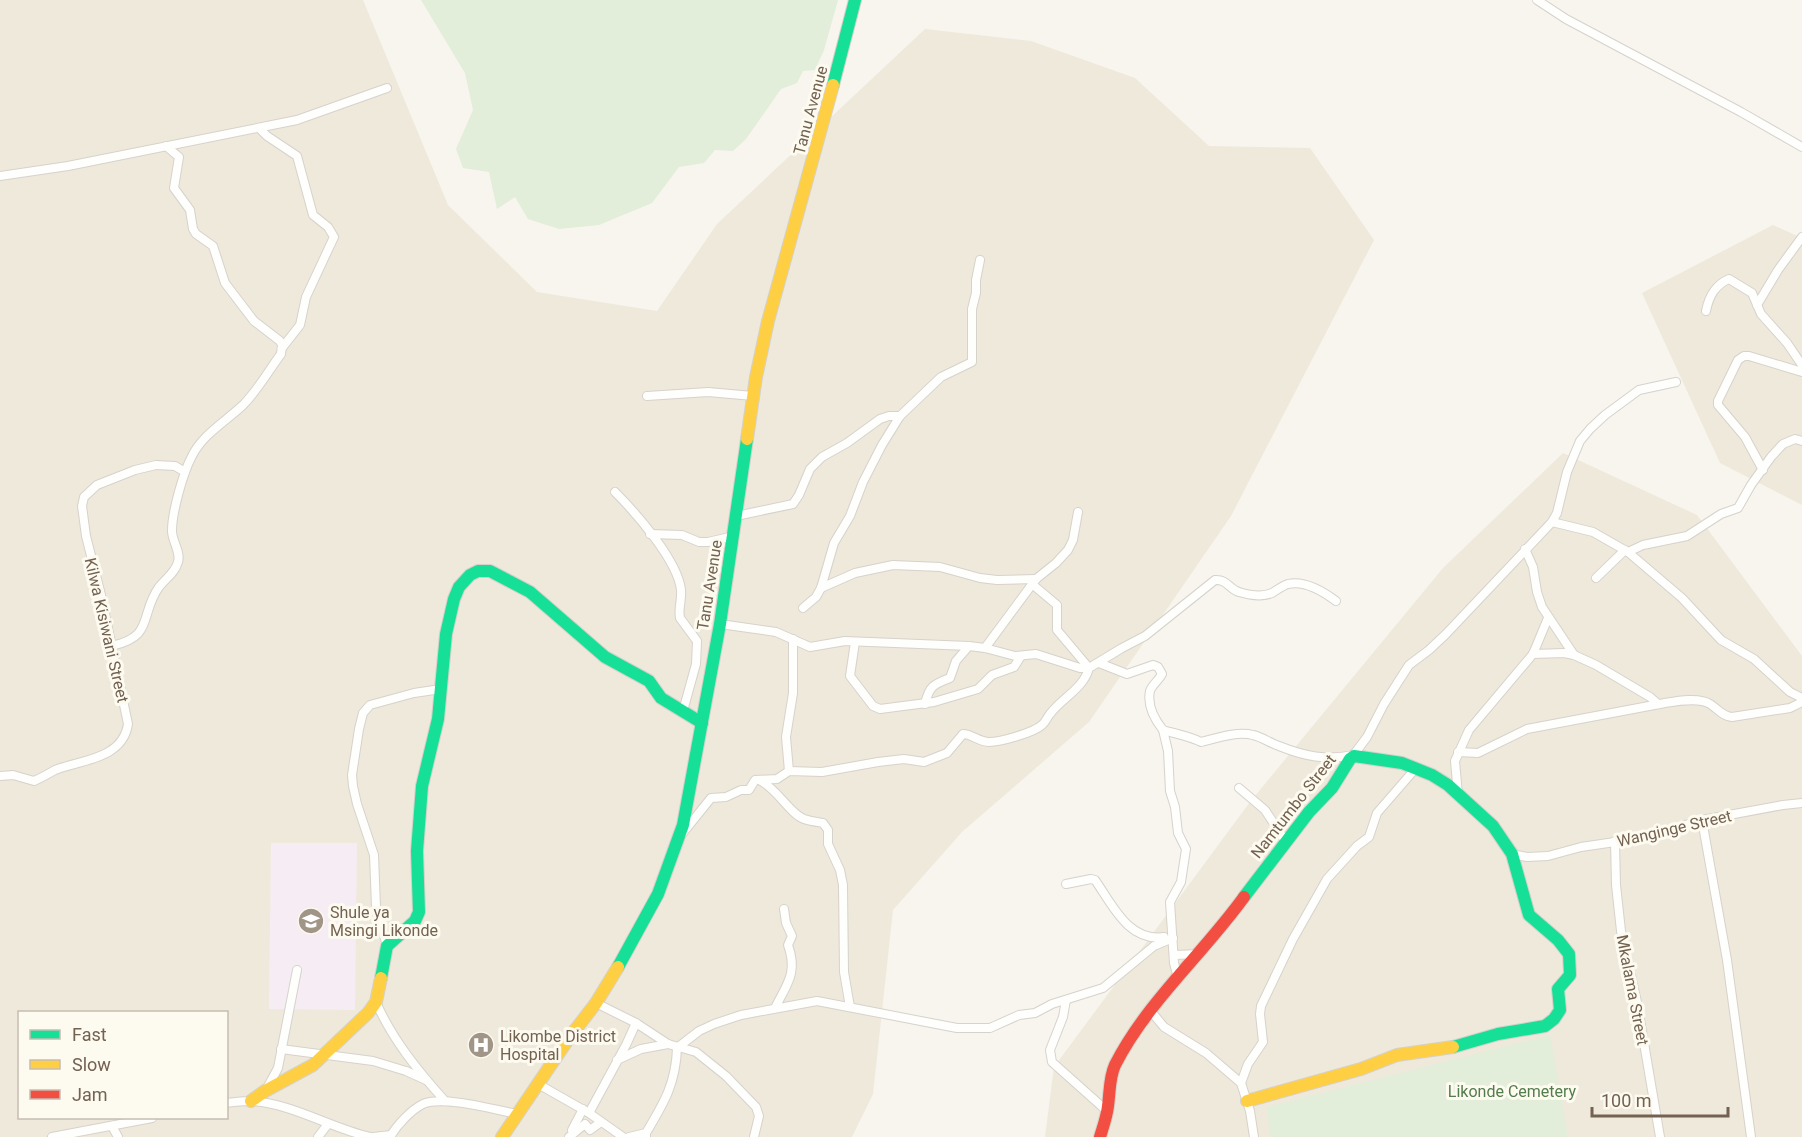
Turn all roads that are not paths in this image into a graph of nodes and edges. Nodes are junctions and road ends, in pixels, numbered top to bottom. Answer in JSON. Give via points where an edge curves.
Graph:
{"nodes":[{"id":1,"x":855,"y":0,"type":"edge"},
{"id":2,"x":1537,"y":0,"type":"edge"},
{"id":3,"x":387,"y":88,"type":"dead end"},
{"id":4,"x":259,"y":128,"type":"junction"},
{"id":5,"x":166,"y":146,"type":"junction"},
{"id":6,"x":1802,"y":147,"type":"edge"},
{"id":7,"x":0,"y":176,"type":"edge"},
{"id":8,"x":1802,"y":237,"type":"edge"},
{"id":9,"x":980,"y":260,"type":"dead end"},
{"id":10,"x":1757,"y":305,"type":"junction"},
{"id":11,"x":1706,"y":311,"type":"dead end"},
{"id":12,"x":282,"y":348,"type":"junction"},
{"id":13,"x":1802,"y":365,"type":"edge"},
{"id":14,"x":1802,"y":372,"type":"edge"},
{"id":15,"x":1677,"y":382,"type":"dead end"},
{"id":16,"x":647,"y":396,"type":"dead end"},
{"id":17,"x":753,"y":396,"type":"junction"},
{"id":18,"x":900,"y":416,"type":"junction"},
{"id":19,"x":1802,"y":441,"type":"edge"},
{"id":20,"x":1763,"y":470,"type":"junction"},
{"id":21,"x":185,"y":472,"type":"junction"},
{"id":22,"x":615,"y":492,"type":"dead end"},
{"id":23,"x":1078,"y":512,"type":"dead end"},
{"id":24,"x":736,"y":516,"type":"junction"},
{"id":25,"x":1551,"y":522,"type":"junction"},
{"id":26,"x":650,"y":534,"type":"junction"},
{"id":27,"x":734,"y":536,"type":"junction"},
{"id":28,"x":1525,"y":549,"type":"junction"},
{"id":29,"x":1627,"y":551,"type":"junction"},
{"id":30,"x":1596,"y":578,"type":"dead end"},
{"id":31,"x":1034,"y":581,"type":"junction"},
{"id":32,"x":821,"y":588,"type":"junction"},
{"id":33,"x":1336,"y":601,"type":"dead end"},
{"id":34,"x":803,"y":608,"type":"dead end"},
{"id":35,"x":1548,"y":618,"type":"junction"},
{"id":36,"x":720,"y":624,"type":"junction"},
{"id":37,"x":793,"y":639,"type":"junction"},
{"id":38,"x":855,"y":642,"type":"junction"},
{"id":39,"x":111,"y":646,"type":"junction"},
{"id":40,"x":969,"y":646,"type":"junction"},
{"id":41,"x":985,"y":648,"type":"junction"},
{"id":42,"x":1533,"y":654,"type":"junction"},
{"id":43,"x":1574,"y":655,"type":"junction"},
{"id":44,"x":1021,"y":656,"type":"junction"},
{"id":45,"x":1099,"y":663,"type":"junction"},
{"id":46,"x":1089,"y":668,"type":"junction"},
{"id":47,"x":441,"y":689,"type":"junction"},
{"id":48,"x":1802,"y":700,"type":"edge"},
{"id":49,"x":925,"y":704,"type":"junction"},
{"id":50,"x":1658,"y":704,"type":"junction"},
{"id":51,"x":683,"y":711,"type":"junction"},
{"id":52,"x":702,"y":723,"type":"junction"},
{"id":53,"x":1163,"y":730,"type":"junction"},
{"id":54,"x":1458,"y":752,"type":"junction"},
{"id":55,"x":1353,"y":756,"type":"junction"},
{"id":56,"x":1416,"y":768,"type":"junction"},
{"id":57,"x":789,"y":771,"type":"junction"},
{"id":58,"x":0,"y":776,"type":"edge"},
{"id":59,"x":761,"y":781,"type":"junction"},
{"id":60,"x":1239,"y":788,"type":"dead end"},
{"id":61,"x":1458,"y":795,"type":"junction"},
{"id":62,"x":1802,"y":803,"type":"edge"},
{"id":63,"x":1702,"y":820,"type":"junction"},
{"id":64,"x":678,"y":839,"type":"junction"},
{"id":65,"x":1615,"y":841,"type":"junction"},
{"id":66,"x":1286,"y":842,"type":"junction"},
{"id":67,"x":1512,"y":854,"type":"junction"},
{"id":68,"x":1066,"y":884,"type":"dead end"},
{"id":69,"x":783,"y":909,"type":"dead end"},
{"id":70,"x":1173,"y":937,"type":"junction"},
{"id":71,"x":387,"y":946,"type":"junction"},
{"id":72,"x":1199,"y":954,"type":"junction"},
{"id":73,"x":1173,"y":955,"type":"junction"},
{"id":74,"x":297,"y":969,"type":"dead end"},
{"id":75,"x":1178,"y":978,"type":"junction"},
{"id":76,"x":1066,"y":1000,"type":"junction"},
{"id":77,"x":376,"y":1002,"type":"junction"},
{"id":78,"x":596,"y":1003,"type":"junction"},
{"id":79,"x":850,"y":1007,"type":"junction"},
{"id":80,"x":775,"y":1008,"type":"junction"},
{"id":81,"x":1150,"y":1010,"type":"junction"},
{"id":82,"x":636,"y":1023,"type":"junction"},
{"id":83,"x":668,"y":1044,"type":"junction"},
{"id":84,"x":677,"y":1048,"type":"junction"},
{"id":85,"x":281,"y":1049,"type":"junction"},
{"id":86,"x":324,"y":1056,"type":"junction"},
{"id":87,"x":617,"y":1060,"type":"junction"},
{"id":88,"x":426,"y":1080,"type":"junction"},
{"id":89,"x":1241,"y":1083,"type":"junction"},
{"id":90,"x":538,"y":1084,"type":"junction"},
{"id":91,"x":265,"y":1090,"type":"junction"},
{"id":92,"x":251,"y":1101,"type":"junction"},
{"id":93,"x":445,"y":1101,"type":"junction"},
{"id":94,"x":1247,"y":1101,"type":"junction"},
{"id":95,"x":228,"y":1103,"type":"edge"},
{"id":96,"x":1107,"y":1110,"type":"junction"},
{"id":97,"x":586,"y":1111,"type":"junction"},
{"id":98,"x":517,"y":1114,"type":"junction"},
{"id":99,"x":147,"y":1119,"type":"edge"},
{"id":100,"x":601,"y":1122,"type":"junction"},
{"id":101,"x":328,"y":1124,"type":"junction"},
{"id":102,"x":112,"y":1126,"type":"junction"},
{"id":103,"x":646,"y":1135,"type":"edge"},
{"id":104,"x":390,"y":1136,"type":"edge"},
{"id":105,"x":52,"y":1137,"type":"edge"},
{"id":106,"x":118,"y":1137,"type":"edge"},
{"id":107,"x":318,"y":1137,"type":"edge"},
{"id":108,"x":372,"y":1137,"type":"edge"},
{"id":109,"x":502,"y":1137,"type":"edge"},
{"id":110,"x":568,"y":1137,"type":"edge"},
{"id":111,"x":623,"y":1137,"type":"edge"},
{"id":112,"x":630,"y":1137,"type":"edge"},
{"id":113,"x":754,"y":1137,"type":"edge"},
{"id":114,"x":1100,"y":1137,"type":"edge"},
{"id":115,"x":1254,"y":1137,"type":"edge"},
{"id":116,"x":1659,"y":1137,"type":"edge"},
{"id":117,"x":1751,"y":1137,"type":"edge"}],
"edges":[{"from":1,"to":17,"type":"street","name":"Tanu Avenue","via":[[768,321]]},
{"from":2,"to":6,"type":"street"},
{"from":3,"to":4,"type":"street","via":[[297,120]]},
{"from":4,"to":5,"type":"street"},
{"from":4,"to":12,"type":"street","via":[[297,156],[313,215],[334,237],[306,297],[300,325]]},
{"from":5,"to":7,"type":"street"},
{"from":5,"to":12,"type":"street","via":[[179,157],[174,188],[190,210],[196,234],[213,246],[225,283],[254,321],[280,341]]},
{"from":8,"to":10,"type":"street"},
{"from":9,"to":18,"type":"street","via":[[972,309],[972,362],[936,381]]},
{"from":10,"to":11,"type":"street","via":[[1752,293],[1729,279],[1713,291]]},
{"from":10,"to":13,"type":"street"},
{"from":12,"to":21,"type":"street","via":[[250,397],[200,443]]},
{"from":14,"to":20,"type":"street","via":[[1742,357],[1718,402]]},
{"from":15,"to":25,"type":"street","via":[[1639,390],[1590,429],[1580,441],[1567,472]]},
{"from":16,"to":17,"type":"street","via":[[708,392]]},
{"from":17,"to":24,"type":"street","name":"Tanu Avenue"},
{"from":18,"to":24,"type":"street","via":[[880,419],[822,457],[810,470],[793,504]]},
{"from":18,"to":32,"type":"street","via":[[834,543]]},
{"from":19,"to":20,"type":"street","via":[[1795,439],[1783,444]]},
{"from":20,"to":29,"type":"street","via":[[1738,508],[1687,536],[1642,544]]},
{"from":21,"to":39,"type":"street","via":[[172,528],[178,563],[158,589],[141,630],[130,642]]},
{"from":21,"to":39,"type":"street","name":"Kilwa Kisiwani Street","via":[[175,466],[156,465],[135,470],[97,485],[84,497],[86,536]]},
{"from":22,"to":26,"type":"street"},
{"from":23,"to":31,"type":"street","via":[[1068,550]]},
{"from":24,"to":27,"type":"street","name":"Tanu Avenue"},
{"from":25,"to":28,"type":"street"},
{"from":25,"to":29,"type":"street","via":[[1593,532]]},
{"from":26,"to":27,"type":"street","via":[[682,535],[699,542]]},
{"from":26,"to":51,"type":"street","via":[[676,574],[681,590],[680,618],[697,641],[696,664]]},
{"from":27,"to":36,"type":"street","name":"Tanu Avenue"},
{"from":28,"to":35,"type":"street"},
{"from":28,"to":55,"type":"street","via":[[1446,634],[1409,665]]},
{"from":29,"to":30,"type":"street"},
{"from":29,"to":48,"type":"street","via":[[1682,598],[1721,640],[1754,658]]},
{"from":31,"to":32,"type":"street","via":[[980,578],[940,567],[893,565],[855,573]]},
{"from":31,"to":41,"type":"street"},
{"from":31,"to":46,"type":"street","via":[[1057,604],[1057,630]]},
{"from":32,"to":34,"type":"street"},
{"from":33,"to":45,"type":"street","via":[[1303,585],[1290,584],[1263,596],[1238,592],[1215,580],[1145,636]]},
{"from":35,"to":42,"type":"street"},
{"from":35,"to":43,"type":"street"},
{"from":36,"to":37,"type":"street","via":[[766,630]]},
{"from":36,"to":52,"type":"street","name":"Tanu Avenue"},
{"from":37,"to":38,"type":"street","via":[[810,647]]},
{"from":37,"to":57,"type":"street","via":[[793,693],[786,737]]},
{"from":38,"to":40,"type":"street"},
{"from":38,"to":49,"type":"street","via":[[850,676],[873,706],[880,709]]},
{"from":39,"to":58,"type":"street","name":"Kilwa Kisiwani Street","via":[[128,724],[123,740],[95,759],[34,781]]},
{"from":40,"to":41,"type":"street"},
{"from":40,"to":49,"type":"street","via":[[956,661],[950,678],[934,684]]},
{"from":41,"to":44,"type":"street"},
{"from":42,"to":43,"type":"street"},
{"from":42,"to":54,"type":"street","via":[[1469,730]]},
{"from":43,"to":50,"type":"street"},
{"from":44,"to":46,"type":"street","via":[[1036,654]]},
{"from":44,"to":49,"type":"street","via":[[1014,667],[992,675],[978,689]]},
{"from":45,"to":46,"type":"street"},
{"from":45,"to":53,"type":"street","via":[[1127,674],[1153,665],[1158,667],[1162,674],[1150,691],[1150,703]]},
{"from":46,"to":57,"type":"street","via":[[1084,680],[1044,724],[1030,731],[991,742],[963,734],[947,753],[924,762],[904,759],[822,772]]},
{"from":47,"to":51,"type":"street","via":[[454,599],[464,581],[483,570],[530,592],[605,657],[649,681],[661,698]]},
{"from":47,"to":71,"type":"street","via":[[422,786],[417,851],[419,912],[415,921]]},
{"from":47,"to":71,"type":"street","via":[[370,705],[359,729],[353,786],[374,855],[376,907]]},
{"from":48,"to":50,"type":"street","via":[[1784,709],[1732,717],[1705,702]]},
{"from":50,"to":54,"type":"street","via":[[1527,729],[1478,753]]},
{"from":51,"to":52,"type":"street"},
{"from":52,"to":64,"type":"street","name":"Tanu Avenue"},
{"from":53,"to":55,"type":"street","via":[[1202,742],[1253,735],[1318,758]]},
{"from":53,"to":70,"type":"street","via":[[1170,791],[1186,852],[1181,882],[1170,902]]},
{"from":54,"to":61,"type":"street"},
{"from":55,"to":56,"type":"street","name":"Namtumbo Street"},
{"from":55,"to":66,"type":"street","name":"Namtumbo Street","via":[[1332,788]]},
{"from":56,"to":61,"type":"street","name":"Namtumbo Street","via":[[1432,774]]},
{"from":56,"to":89,"type":"street","via":[[1376,815],[1370,837],[1327,879],[1293,939],[1263,1002],[1263,1042]]},
{"from":57,"to":59,"type":"street"},
{"from":59,"to":64,"type":"street","via":[[754,781],[749,790],[711,798]]},
{"from":59,"to":79,"type":"street","via":[[798,816],[823,823],[828,830],[828,844],[843,885],[844,972]]},
{"from":60,"to":66,"type":"street","via":[[1265,810]]},
{"from":61,"to":67,"type":"street","name":"Namtumbo Street","via":[[1493,826]]},
{"from":62,"to":63,"type":"street","name":"Wanginge Street"},
{"from":63,"to":65,"type":"street","name":"Wanginge Street","via":[[1642,838]]},
{"from":63,"to":117,"type":"street","via":[[1727,960]]},
{"from":64,"to":78,"type":"street","name":"Tanu Avenue","via":[[653,903]]},
{"from":65,"to":67,"type":"street","name":"Wanginge Street","via":[[1548,856]]},
{"from":65,"to":116,"type":"street","name":"Mkalama Street","via":[[1621,931]]},
{"from":66,"to":72,"type":"street","name":"Namtumbo Street"},
{"from":67,"to":94,"type":"street","name":"Namtumbo Street","via":[[1529,915],[1569,954],[1570,975],[1558,989],[1560,1010],[1554,1019],[1545,1026],[1442,1050],[1397,1055]]},
{"from":68,"to":70,"type":"street","via":[[1095,880],[1115,912],[1135,930],[1154,938]]},
{"from":69,"to":80,"type":"street","via":[[792,936],[788,945],[793,969]]},
{"from":70,"to":73,"type":"street"},
{"from":70,"to":76,"type":"street","via":[[1154,946],[1103,988]]},
{"from":71,"to":77,"type":"street"},
{"from":72,"to":73,"type":"street"},
{"from":72,"to":75,"type":"street","name":"Namtumbo Street"},
{"from":73,"to":75,"type":"street"},
{"from":74,"to":85,"type":"street"},
{"from":75,"to":81,"type":"street","name":"Namtumbo Street"},
{"from":76,"to":79,"type":"street","via":[[996,1027],[978,1029]]},
{"from":76,"to":96,"type":"street","via":[[1050,1050],[1052,1062]]},
{"from":77,"to":86,"type":"street"},
{"from":77,"to":88,"type":"street","via":[[388,1027]]},
{"from":78,"to":82,"type":"street"},
{"from":78,"to":90,"type":"street","name":"Tanu Avenue"},
{"from":79,"to":80,"type":"street","via":[[818,1001]]},
{"from":80,"to":84,"type":"street","via":[[714,1024]]},
{"from":81,"to":89,"type":"street","via":[[1164,1027],[1206,1053]]},
{"from":81,"to":96,"type":"street","name":"Namtumbo Street","via":[[1111,1074]]},
{"from":82,"to":83,"type":"street"},
{"from":82,"to":87,"type":"street"},
{"from":83,"to":84,"type":"street"},
{"from":83,"to":87,"type":"street","via":[[641,1049]]},
{"from":84,"to":103,"type":"street","via":[[670,1093]]},
{"from":84,"to":113,"type":"street","via":[[702,1056],[750,1100],[759,1116]]},
{"from":85,"to":86,"type":"street"},
{"from":85,"to":91,"type":"street","via":[[276,1071]]},
{"from":86,"to":88,"type":"street","via":[[373,1061]]},
{"from":86,"to":91,"type":"street"},
{"from":87,"to":97,"type":"street"},
{"from":88,"to":93,"type":"street"},
{"from":89,"to":94,"type":"street"},
{"from":90,"to":97,"type":"street"},
{"from":90,"to":98,"type":"street","name":"Tanu Avenue"},
{"from":91,"to":92,"type":"street"},
{"from":92,"to":95,"type":"street"},
{"from":92,"to":101,"type":"street","via":[[285,1108]]},
{"from":93,"to":98,"type":"street"},
{"from":93,"to":104,"type":"street","via":[[422,1104]]},
{"from":94,"to":115,"type":"street"},
{"from":96,"to":114,"type":"street","name":"Namtumbo Street"},
{"from":97,"to":100,"type":"street"},
{"from":97,"to":110,"type":"street"},
{"from":98,"to":109,"type":"street","name":"Tanu Avenue"},
{"from":99,"to":102,"type":"street"},
{"from":100,"to":110,"type":"street","via":[[590,1130],[585,1124],[580,1126]]},
{"from":100,"to":111,"type":"street"},
{"from":101,"to":107,"type":"street"},
{"from":101,"to":108,"type":"street"},
{"from":102,"to":105,"type":"street"},
{"from":102,"to":106,"type":"street"},
{"from":103,"to":112,"type":"street"},
{"from":104,"to":108,"type":"street"}]}
